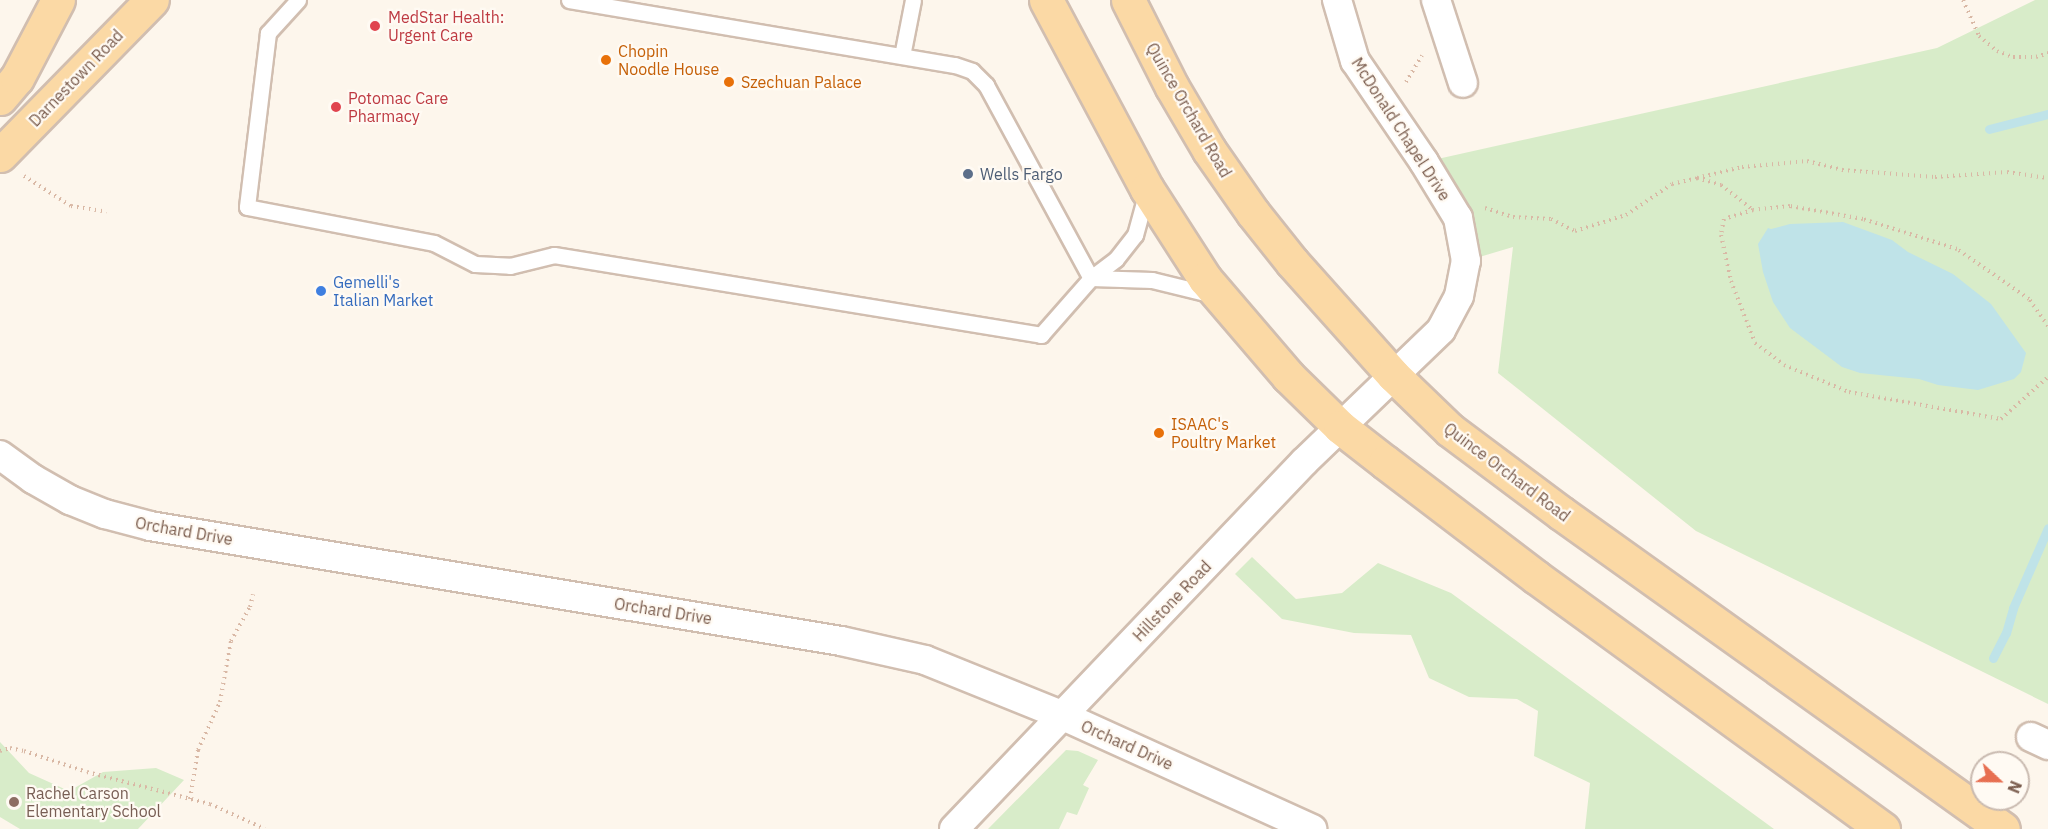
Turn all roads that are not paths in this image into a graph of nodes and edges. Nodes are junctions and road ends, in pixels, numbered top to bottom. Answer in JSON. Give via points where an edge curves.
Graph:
{"nodes":[{"id":1,"x":58,"y":0,"type":"edge"},
{"id":2,"x":152,"y":0,"type":"edge"},
{"id":3,"x":298,"y":0,"type":"edge"},
{"id":4,"x":569,"y":0,"type":"edge"},
{"id":5,"x":913,"y":0,"type":"edge"},
{"id":6,"x":1046,"y":0,"type":"edge"},
{"id":7,"x":1128,"y":0,"type":"edge"},
{"id":8,"x":1337,"y":0,"type":"edge"},
{"id":9,"x":1436,"y":0,"type":"edge"},
{"id":10,"x":902,"y":56,"type":"junction"},
{"id":11,"x":0,"y":60,"type":"edge"},
{"id":12,"x":1463,"y":83,"type":"dead end"},
{"id":13,"x":0,"y":98,"type":"edge"},
{"id":14,"x":9,"y":164,"type":"edge"},
{"id":15,"x":1147,"y":189,"type":"junction"},
{"id":16,"x":1091,"y":278,"type":"junction"},
{"id":17,"x":1217,"y":296,"type":"junction"},
{"id":18,"x":1392,"y":375,"type":"junction"},
{"id":19,"x":1340,"y":427,"type":"junction"},
{"id":20,"x":0,"y":454,"type":"edge"},
{"id":21,"x":1060,"y":715,"type":"junction"},
{"id":22,"x":954,"y":829,"type":"edge"},
{"id":23,"x":1312,"y":829,"type":"edge"},
{"id":24,"x":1884,"y":829,"type":"edge"},
{"id":25,"x":2003,"y":829,"type":"edge"}],
"edges":[{"from":1,"to":11,"type":"main road"},
{"from":1,"to":13,"type":"main road","via":[[17,78]]},
{"from":2,"to":14,"type":"main road","name":"Darnestown Road"},
{"from":3,"to":16,"type":"lane","via":[[267,33],[247,207],[434,243],[475,264],[510,266],[554,255],[1041,335]]},
{"from":4,"to":10,"type":"lane"},
{"from":5,"to":10,"type":"lane"},
{"from":6,"to":15,"type":"main road"},
{"from":7,"to":18,"type":"main road","name":"Quince Orchard Road","via":[[1177,96],[1253,213]]},
{"from":8,"to":18,"type":"street","name":"McDonald Chapel Drive","via":[[1355,61],[1458,218],[1466,261],[1459,296],[1441,330]]},
{"from":9,"to":12,"type":"street"},
{"from":10,"to":16,"type":"lane","via":[[956,65],[972,71],[986,86]]},
{"from":15,"to":16,"type":"lane","via":[[1135,236],[1116,259]]},
{"from":15,"to":17,"type":"main road"},
{"from":16,"to":17,"type":"lane","via":[[1152,280]]},
{"from":17,"to":19,"type":"main road"},
{"from":18,"to":19,"type":"street","name":"Hillstone Road"},
{"from":18,"to":25,"type":"main road","name":"Quince Orchard Road","via":[[1450,430],[1497,467]]},
{"from":19,"to":21,"type":"street","name":"Hillstone Road"},
{"from":19,"to":24,"type":"main road","via":[[1536,577]]},
{"from":20,"to":21,"type":"street","name":"Orchard Drive","via":[[60,496],[128,521],[886,650],[963,673]]},
{"from":21,"to":22,"type":"street","name":"Hillstone Road"},
{"from":21,"to":23,"type":"street","name":"Orchard Drive"}]}
